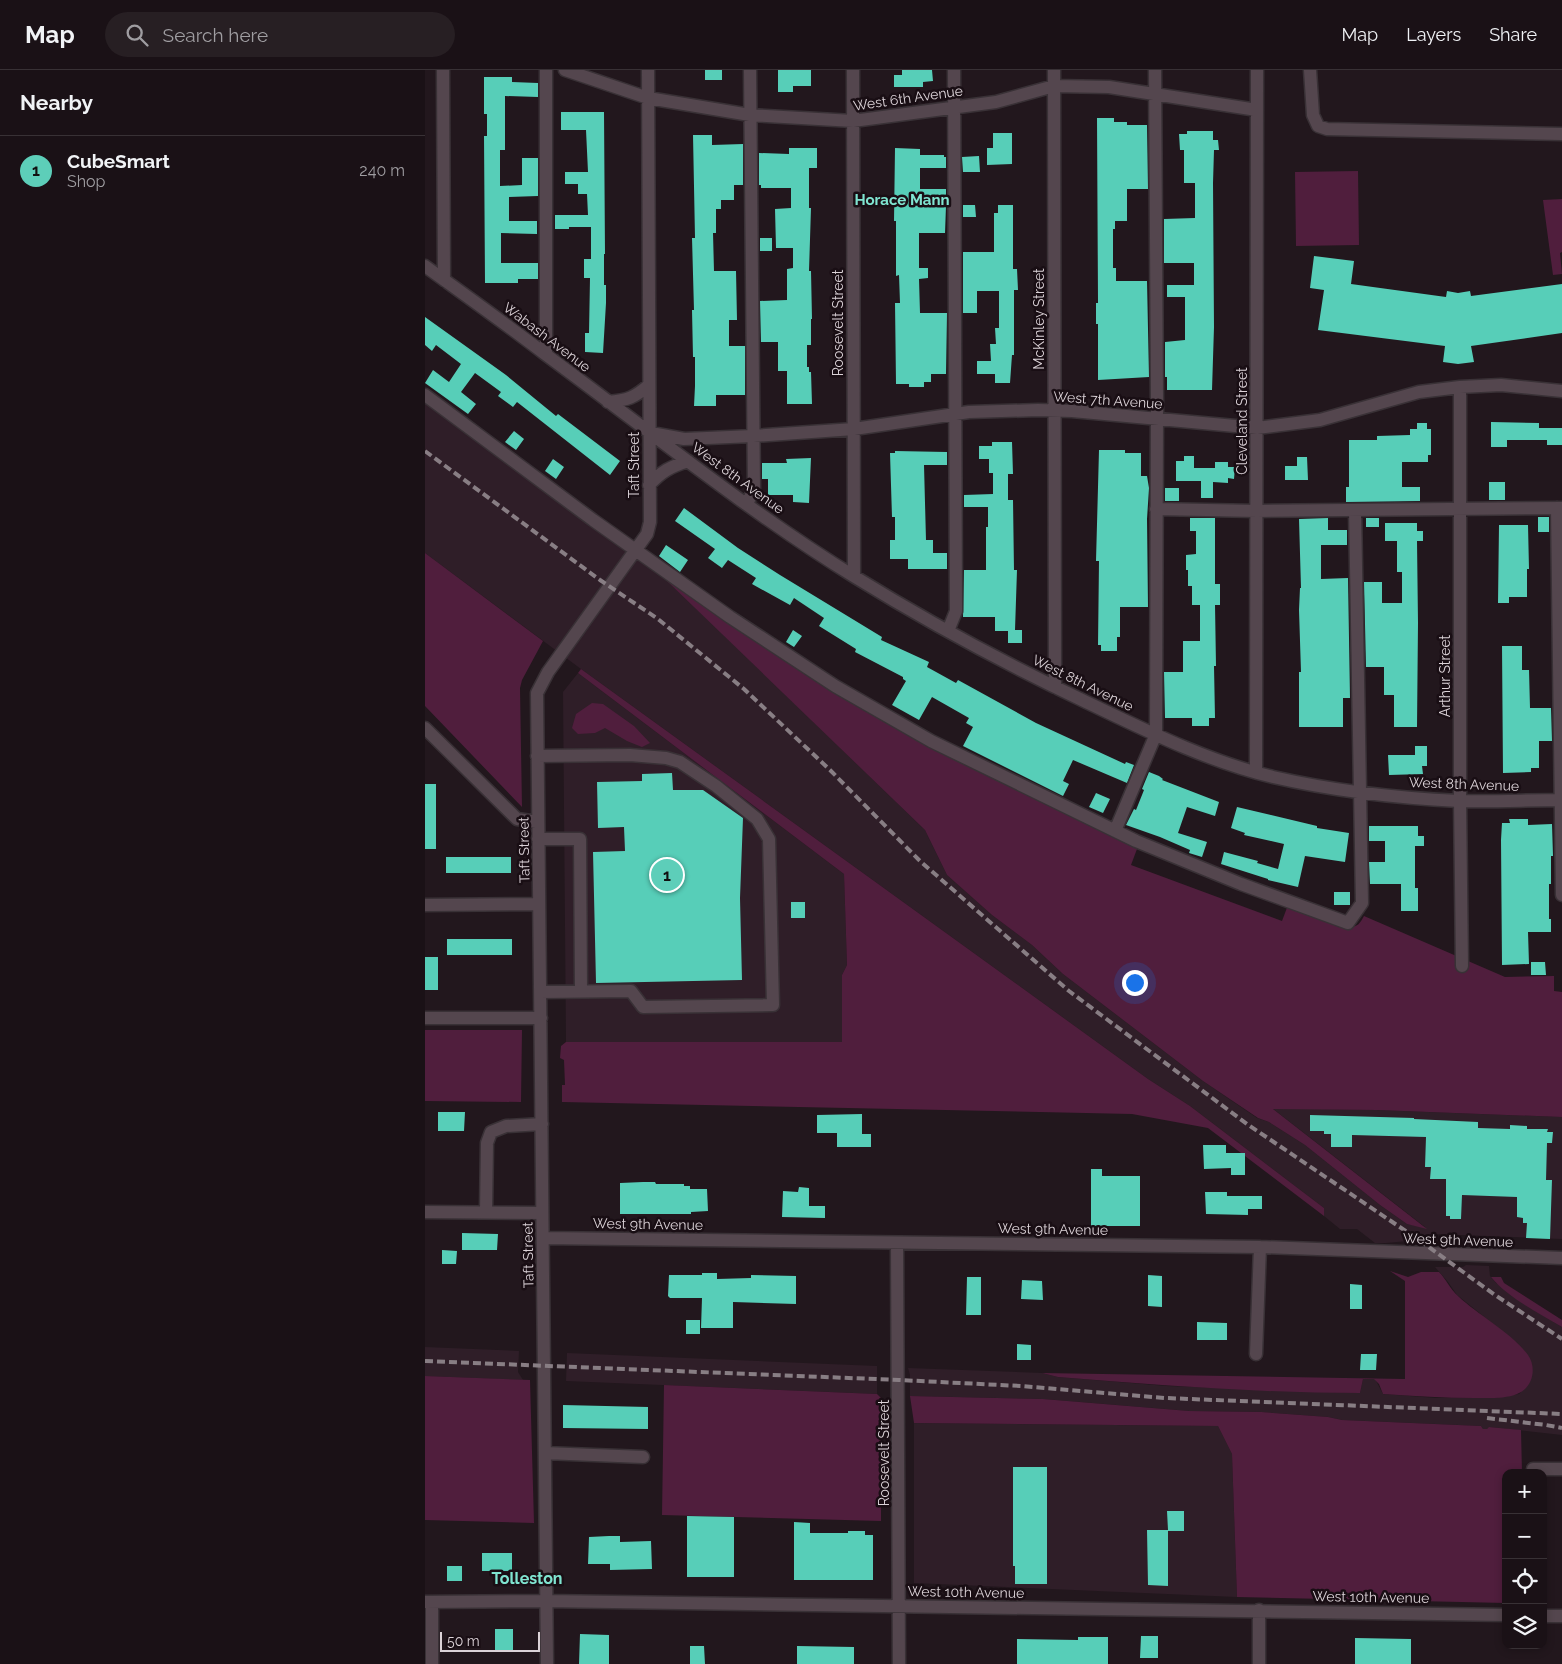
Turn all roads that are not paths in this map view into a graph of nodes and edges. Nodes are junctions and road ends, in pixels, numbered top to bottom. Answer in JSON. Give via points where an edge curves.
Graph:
{"nodes":[{"id":1,"x":443,"y":70,"type":"edge"},
{"id":2,"x":545,"y":70,"type":"edge"},
{"id":3,"x":565,"y":70,"type":"edge"},
{"id":4,"x":648,"y":70,"type":"edge"},
{"id":5,"x":750,"y":70,"type":"edge"},
{"id":6,"x":853,"y":70,"type":"edge"},
{"id":7,"x":954,"y":70,"type":"edge"},
{"id":8,"x":1054,"y":70,"type":"edge"},
{"id":9,"x":1155,"y":70,"type":"edge"},
{"id":10,"x":1257,"y":70,"type":"edge"},
{"id":11,"x":1310,"y":70,"type":"edge"},
{"id":12,"x":1054,"y":86,"type":"junction"},
{"id":13,"x":1155,"y":94,"type":"junction"},
{"id":14,"x":648,"y":98,"type":"junction"},
{"id":15,"x":954,"y":107,"type":"junction"},
{"id":16,"x":1257,"y":110,"type":"junction"},
{"id":17,"x":751,"y":115,"type":"junction"},
{"id":18,"x":853,"y":121,"type":"junction"},
{"id":19,"x":1562,"y":134,"type":"edge"},
{"id":20,"x":425,"y":266,"type":"edge"},
{"id":21,"x":444,"y":280,"type":"junction"},
{"id":22,"x":546,"y":354,"type":"junction"},
{"id":23,"x":649,"y":385,"type":"junction"},
{"id":24,"x":1460,"y":387,"type":"junction"},
{"id":25,"x":1562,"y":391,"type":"edge"},
{"id":26,"x":425,"y":395,"type":"edge"},
{"id":27,"x":608,"y":402,"type":"junction"},
{"id":28,"x":1055,"y":410,"type":"junction"},
{"id":29,"x":954,"y":414,"type":"junction"},
{"id":30,"x":1157,"y":419,"type":"junction"},
{"id":31,"x":1257,"y":428,"type":"junction"},
{"id":32,"x":854,"y":429,"type":"junction"},
{"id":33,"x":649,"y":433,"type":"junction"},
{"id":34,"x":753,"y":436,"type":"junction"},
{"id":35,"x":688,"y":461,"type":"junction"},
{"id":36,"x":649,"y":485,"type":"junction"},
{"id":37,"x":747,"y":504,"type":"junction"},
{"id":38,"x":1560,"y":508,"type":"edge"},
{"id":39,"x":1157,"y":509,"type":"junction"},
{"id":40,"x":1460,"y":509,"type":"junction"},
{"id":41,"x":1355,"y":510,"type":"junction"},
{"id":42,"x":1257,"y":511,"type":"junction"},
{"id":43,"x":636,"y":550,"type":"junction"},
{"id":44,"x":854,"y":576,"type":"junction"},
{"id":45,"x":948,"y":631,"type":"junction"},
{"id":46,"x":1055,"y":688,"type":"junction"},
{"id":47,"x":425,"y":728,"type":"edge"},
{"id":48,"x":1156,"y":734,"type":"junction"},
{"id":49,"x":537,"y":756,"type":"junction"},
{"id":50,"x":1256,"y":772,"type":"junction"},
{"id":51,"x":1361,"y":794,"type":"junction"},
{"id":52,"x":1561,"y":800,"type":"edge"},
{"id":53,"x":1460,"y":801,"type":"junction"},
{"id":54,"x":538,"y":822,"type":"junction"},
{"id":55,"x":1115,"y":831,"type":"junction"},
{"id":56,"x":539,"y":839,"type":"junction"},
{"id":57,"x":1562,"y":895,"type":"edge"},
{"id":58,"x":539,"y":904,"type":"junction"},
{"id":59,"x":425,"y":905,"type":"edge"},
{"id":60,"x":1462,"y":966,"type":"dead end"},
{"id":61,"x":581,"y":991,"type":"junction"},
{"id":62,"x":540,"y":992,"type":"junction"},
{"id":63,"x":425,"y":1018,"type":"edge"},
{"id":64,"x":541,"y":1018,"type":"junction"},
{"id":65,"x":541,"y":1124,"type":"junction"},
{"id":66,"x":425,"y":1212,"type":"edge"},
{"id":67,"x":486,"y":1212,"type":"junction"},
{"id":68,"x":542,"y":1213,"type":"junction"},
{"id":69,"x":543,"y":1238,"type":"junction"},
{"id":70,"x":897,"y":1243,"type":"junction"},
{"id":71,"x":1259,"y":1247,"type":"junction"},
{"id":72,"x":1562,"y":1258,"type":"edge"},
{"id":73,"x":1256,"y":1354,"type":"dead end"},
{"id":74,"x":545,"y":1453,"type":"junction"},
{"id":75,"x":643,"y":1457,"type":"dead end"},
{"id":76,"x":1547,"y":1469,"type":"edge"},
{"id":77,"x":1562,"y":1469,"type":"edge"},
{"id":78,"x":546,"y":1601,"type":"junction"},
{"id":79,"x":428,"y":1602,"type":"edge"},
{"id":80,"x":899,"y":1606,"type":"junction"},
{"id":81,"x":1259,"y":1610,"type":"junction"},
{"id":82,"x":1502,"y":1615,"type":"edge"},
{"id":83,"x":1547,"y":1616,"type":"edge"},
{"id":84,"x":1562,"y":1616,"type":"edge"},
{"id":85,"x":432,"y":1664,"type":"edge"},
{"id":86,"x":547,"y":1664,"type":"edge"},
{"id":87,"x":899,"y":1664,"type":"edge"},
{"id":88,"x":1259,"y":1664,"type":"edge"}],
"edges":[{"from":1,"to":21,"type":"street"},
{"from":2,"to":22,"type":"street"},
{"from":3,"to":14,"type":"street","name":"West 6th Avenue"},
{"from":4,"to":14,"type":"street","name":"Taft Street"},
{"from":5,"to":17,"type":"street"},
{"from":6,"to":18,"type":"street","name":"Roosevelt Street"},
{"from":7,"to":15,"type":"street"},
{"from":8,"to":12,"type":"street","name":"McKinley Street"},
{"from":9,"to":13,"type":"street"},
{"from":10,"to":16,"type":"street","name":"Cleveland Street"},
{"from":11,"to":19,"type":"street","via":[[1313,115],[1318,126],[1327,129]]},
{"from":12,"to":13,"type":"street","name":"West 6th Avenue","via":[[1109,87]]},
{"from":12,"to":15,"type":"street","name":"West 6th Avenue","via":[[996,102]]},
{"from":12,"to":28,"type":"street","name":"McKinley Street"},
{"from":13,"to":16,"type":"street","name":"West 6th Avenue"},
{"from":13,"to":30,"type":"street"},
{"from":14,"to":17,"type":"street","name":"West 6th Avenue"},
{"from":14,"to":23,"type":"street","name":"Taft Street"},
{"from":15,"to":18,"type":"street","name":"West 6th Avenue"},
{"from":15,"to":29,"type":"street"},
{"from":16,"to":31,"type":"street","name":"Cleveland Street"},
{"from":17,"to":18,"type":"street","name":"West 6th Avenue"},
{"from":17,"to":34,"type":"street"},
{"from":18,"to":32,"type":"street","name":"Roosevelt Street"},
{"from":20,"to":21,"type":"street","name":"Wabash Avenue"},
{"from":21,"to":22,"type":"street","name":"Wabash Avenue"},
{"from":22,"to":27,"type":"street","name":"Wabash Avenue"},
{"from":23,"to":27,"type":"street","via":[[635,397]]},
{"from":23,"to":33,"type":"street","name":"Taft Street"},
{"from":24,"to":25,"type":"street","name":"West 7th Avenue","via":[[1501,386]]},
{"from":24,"to":31,"type":"street","name":"West 7th Avenue","via":[[1419,392],[1320,420]]},
{"from":24,"to":40,"type":"street","name":"Arthur Street"},
{"from":26,"to":43,"type":"street"},
{"from":27,"to":33,"type":"street","name":"Wabash Avenue"},
{"from":28,"to":29,"type":"street","name":"West 7th Avenue"},
{"from":28,"to":30,"type":"street","name":"West 7th Avenue"},
{"from":28,"to":46,"type":"street","name":"McKinley Street"},
{"from":29,"to":32,"type":"street","name":"West 7th Avenue"},
{"from":29,"to":45,"type":"street","via":[[956,611]]},
{"from":30,"to":31,"type":"street","name":"West 7th Avenue"},
{"from":30,"to":39,"type":"street"},
{"from":31,"to":42,"type":"street","name":"Cleveland Street"},
{"from":32,"to":34,"type":"street","name":"West 7th Avenue"},
{"from":32,"to":44,"type":"street","name":"Roosevelt Street"},
{"from":33,"to":34,"type":"street","name":"West 7th Avenue","via":[[684,438]]},
{"from":33,"to":35,"type":"street","name":"West 8th Avenue"},
{"from":33,"to":36,"type":"street","name":"Taft Street"},
{"from":34,"to":37,"type":"street","via":[[754,489]]},
{"from":35,"to":36,"type":"street","via":[[662,472]]},
{"from":35,"to":37,"type":"street","name":"West 8th Avenue"},
{"from":36,"to":43,"type":"street","name":"Taft Street","via":[[650,522],[647,534]]},
{"from":37,"to":44,"type":"street","name":"West 8th Avenue"},
{"from":38,"to":40,"type":"street"},
{"from":38,"to":52,"type":"street"},
{"from":39,"to":42,"type":"street"},
{"from":39,"to":48,"type":"street"},
{"from":40,"to":41,"type":"street"},
{"from":40,"to":53,"type":"street","name":"Arthur Street"},
{"from":41,"to":42,"type":"street"},
{"from":41,"to":51,"type":"street"},
{"from":42,"to":50,"type":"street","name":"Cleveland Street"},
{"from":43,"to":49,"type":"street","name":"Taft Street","via":[[541,684],[537,693]]},
{"from":43,"to":55,"type":"street","via":[[835,686],[931,741]]},
{"from":44,"to":45,"type":"street","name":"West 8th Avenue"},
{"from":45,"to":46,"type":"street","name":"West 8th Avenue"},
{"from":46,"to":48,"type":"street","name":"West 8th Avenue"},
{"from":47,"to":54,"type":"street","via":[[517,819]]},
{"from":48,"to":50,"type":"street","name":"West 8th Avenue"},
{"from":48,"to":55,"type":"street"},
{"from":49,"to":54,"type":"street","name":"Taft Street"},
{"from":49,"to":61,"type":"street","via":[[630,755],[680,762],[717,786],[757,819],[769,838],[773,1005],[643,1007],[631,991]]},
{"from":50,"to":51,"type":"street","name":"West 8th Avenue"},
{"from":51,"to":53,"type":"street","name":"West 8th Avenue"},
{"from":51,"to":55,"type":"street","via":[[1361,903],[1348,923],[1241,884]]},
{"from":52,"to":53,"type":"street","name":"West 8th Avenue"},
{"from":52,"to":57,"type":"street"},
{"from":53,"to":60,"type":"street","name":"Arthur Street"},
{"from":54,"to":56,"type":"street","name":"Taft Street"},
{"from":56,"to":58,"type":"street","name":"Taft Street"},
{"from":56,"to":61,"type":"street","via":[[580,839]]},
{"from":58,"to":59,"type":"street"},
{"from":58,"to":62,"type":"street","name":"Taft Street"},
{"from":61,"to":62,"type":"street"},
{"from":62,"to":64,"type":"street","name":"Taft Street"},
{"from":63,"to":64,"type":"street"},
{"from":64,"to":65,"type":"street","name":"Taft Street"},
{"from":65,"to":67,"type":"street","via":[[506,1126],[491,1132],[487,1143]]},
{"from":65,"to":68,"type":"street","name":"Taft Street"},
{"from":66,"to":67,"type":"street"},
{"from":67,"to":68,"type":"street"},
{"from":68,"to":69,"type":"street","name":"Taft Street"},
{"from":69,"to":70,"type":"street","name":"West 9th Avenue"},
{"from":69,"to":74,"type":"street","name":"Taft Street"},
{"from":70,"to":71,"type":"street","name":"West 9th Avenue"},
{"from":70,"to":80,"type":"street","name":"Roosevelt Street"},
{"from":71,"to":72,"type":"street","name":"West 9th Avenue"},
{"from":71,"to":73,"type":"street"},
{"from":74,"to":75,"type":"street"},
{"from":74,"to":78,"type":"street","name":"Taft Street"},
{"from":76,"to":77,"type":"street"},
{"from":78,"to":79,"type":"street","name":"West 10th Avenue"},
{"from":78,"to":80,"type":"street","name":"West 10th Avenue"},
{"from":78,"to":86,"type":"street","name":"Taft Street"},
{"from":79,"to":85,"type":"street"},
{"from":80,"to":81,"type":"street","name":"West 10th Avenue"},
{"from":80,"to":87,"type":"street","name":"Roosevelt Street"},
{"from":81,"to":82,"type":"street","name":"West 10th Avenue"},
{"from":81,"to":88,"type":"street"},
{"from":83,"to":84,"type":"street"}]}
